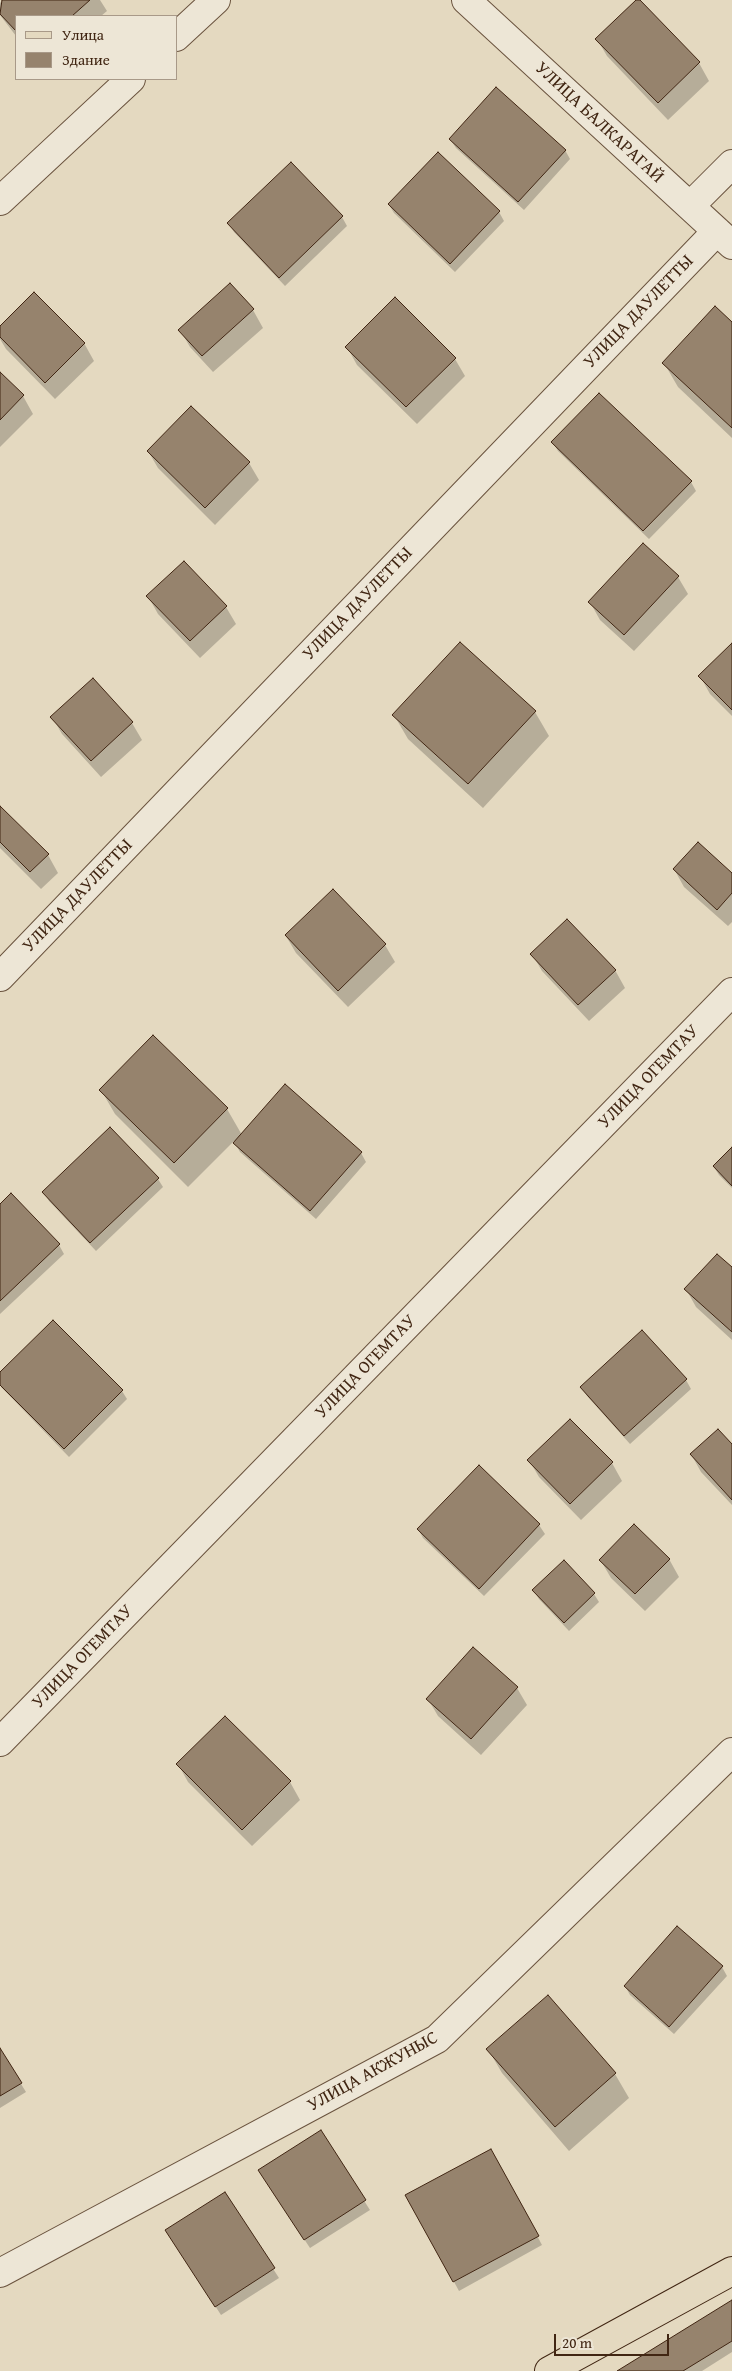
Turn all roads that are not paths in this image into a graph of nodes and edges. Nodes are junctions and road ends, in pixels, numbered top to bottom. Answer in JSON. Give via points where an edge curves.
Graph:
{"nodes":[{"id":1,"x":216,"y":0,"type":"edge"},
{"id":2,"x":466,"y":0,"type":"edge"},
{"id":3,"x":178,"y":35,"type":"edge"},
{"id":4,"x":130,"y":80,"type":"edge"},
{"id":5,"x":732,"y":164,"type":"edge"},
{"id":6,"x":0,"y":201,"type":"edge"},
{"id":7,"x":690,"y":206,"type":"junction"},
{"id":8,"x":724,"y":238,"type":"edge"},
{"id":9,"x":0,"y":976,"type":"edge"},
{"id":10,"x":732,"y":992,"type":"edge"},
{"id":11,"x":0,"y":1742,"type":"edge"},
{"id":12,"x":732,"y":1752,"type":"edge"},
{"id":13,"x":732,"y":2271,"type":"edge"},
{"id":14,"x":0,"y":2274,"type":"edge"},
{"id":15,"x":549,"y":2371,"type":"edge"}],
"edges":[{"from":1,"to":3,"type":"street"},
{"from":2,"to":7,"type":"street","name":"УЛИЦА БАЛКАРАГАЙ"},
{"from":4,"to":6,"type":"street"},
{"from":5,"to":7,"type":"street"},
{"from":7,"to":8,"type":"street","name":"УЛИЦА БАЛКАРАГАЙ"},
{"from":8,"to":9,"type":"street","name":"УЛИЦА ДАУЛЕТТЫ"},
{"from":10,"to":11,"type":"street","name":"УЛИЦА ОГЕМТАУ"},
{"from":12,"to":14,"type":"street","name":"УЛИЦА АКЖУНЫС","via":[[437,2039]]},
{"from":13,"to":15,"type":"main road"}]}
